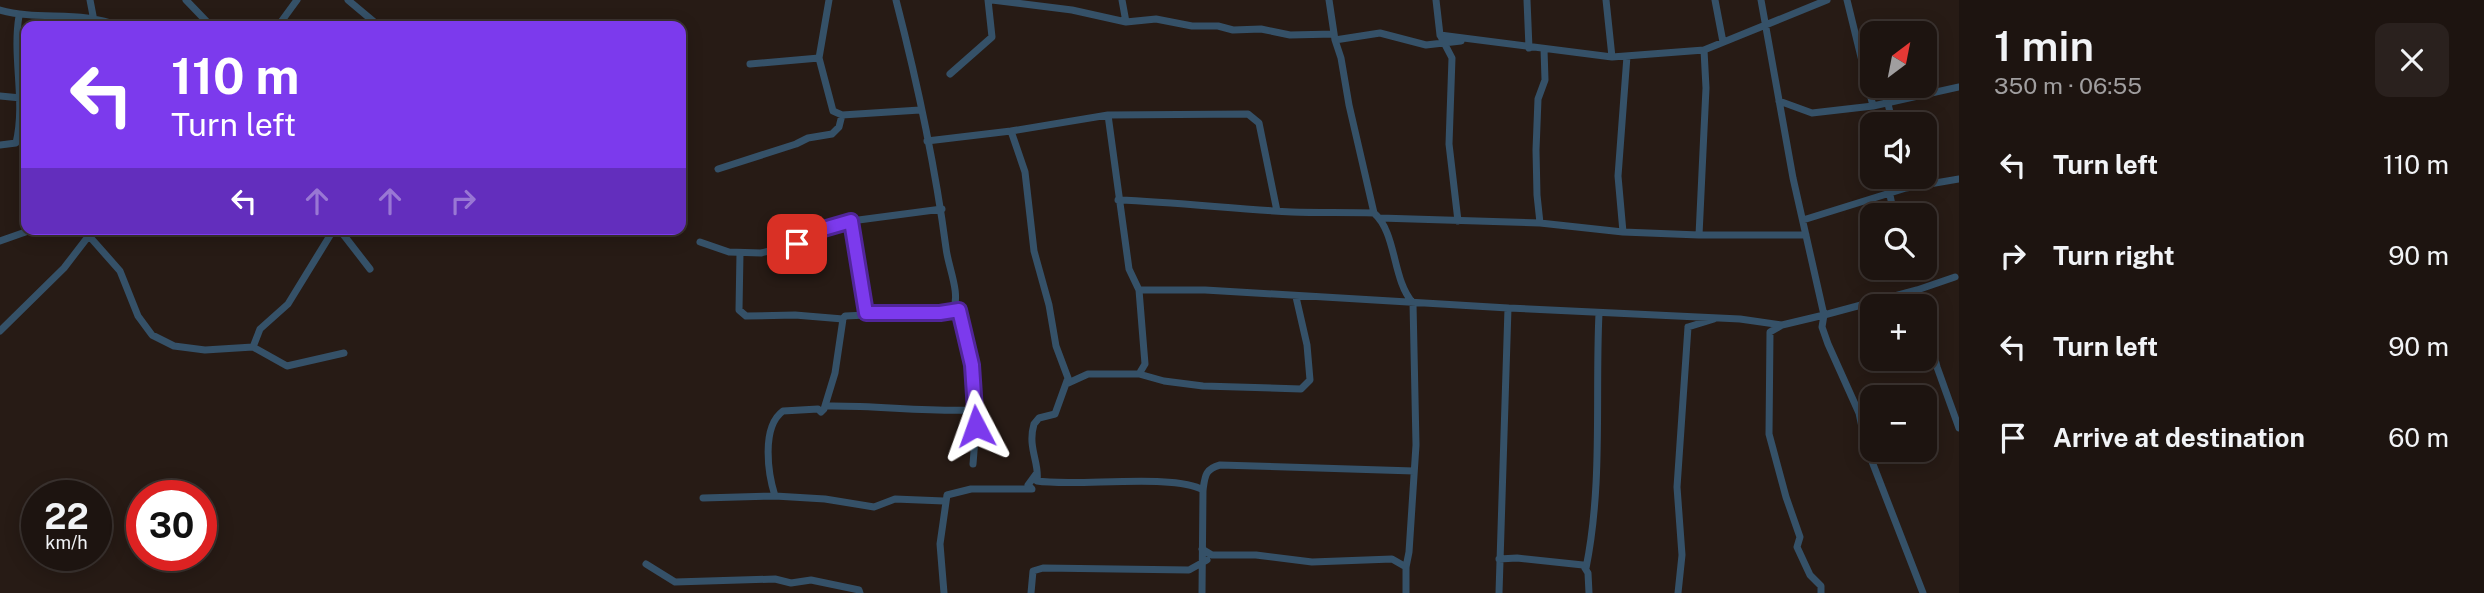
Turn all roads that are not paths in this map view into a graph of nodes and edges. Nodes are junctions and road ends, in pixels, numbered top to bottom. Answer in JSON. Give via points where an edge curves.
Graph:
{"nodes":[{"id":1,"x":90,"y":0,"type":"edge"},
{"id":2,"x":186,"y":0,"type":"edge"},
{"id":3,"x":297,"y":0,"type":"edge"},
{"id":4,"x":348,"y":0,"type":"edge"},
{"id":5,"x":829,"y":0,"type":"edge"},
{"id":6,"x":896,"y":0,"type":"edge"},
{"id":7,"x":990,"y":0,"type":"edge"},
{"id":8,"x":1122,"y":0,"type":"edge"},
{"id":9,"x":1329,"y":0,"type":"edge"},
{"id":10,"x":1436,"y":0,"type":"edge"},
{"id":11,"x":1527,"y":0,"type":"edge"},
{"id":12,"x":1606,"y":0,"type":"edge"},
{"id":13,"x":1715,"y":0,"type":"edge"},
{"id":14,"x":1761,"y":0,"type":"edge"},
{"id":15,"x":1828,"y":0,"type":"edge"},
{"id":16,"x":1847,"y":0,"type":"edge"},
{"id":17,"x":0,"y":10,"type":"edge"},
{"id":18,"x":19,"y":16,"type":"junction"},
{"id":19,"x":82,"y":21,"type":"edge"},
{"id":20,"x":94,"y":21,"type":"edge"},
{"id":21,"x":206,"y":21,"type":"edge"},
{"id":22,"x":282,"y":21,"type":"edge"},
{"id":23,"x":373,"y":21,"type":"edge"},
{"id":24,"x":1126,"y":22,"type":"junction"},
{"id":25,"x":1767,"y":24,"type":"junction"},
{"id":26,"x":1440,"y":35,"type":"junction"},
{"id":27,"x":1334,"y":37,"type":"junction"},
{"id":28,"x":1465,"y":40,"type":"junction"},
{"id":29,"x":1723,"y":42,"type":"junction"},
{"id":30,"x":1444,"y":45,"type":"junction"},
{"id":31,"x":1529,"y":48,"type":"junction"},
{"id":32,"x":1544,"y":49,"type":"junction"},
{"id":33,"x":1704,"y":50,"type":"junction"},
{"id":34,"x":1627,"y":56,"type":"junction"},
{"id":35,"x":1612,"y":57,"type":"junction"},
{"id":36,"x":819,"y":58,"type":"junction"},
{"id":37,"x":750,"y":64,"type":"dead end"},
{"id":38,"x":950,"y":74,"type":"dead end"},
{"id":39,"x":1959,"y":87,"type":"edge"},
{"id":40,"x":0,"y":96,"type":"edge"},
{"id":41,"x":21,"y":98,"type":"junction"},
{"id":42,"x":1779,"y":101,"type":"junction"},
{"id":43,"x":1888,"y":104,"type":"junction"},
{"id":44,"x":1874,"y":106,"type":"junction"},
{"id":45,"x":920,"y":110,"type":"junction"},
{"id":46,"x":1890,"y":112,"type":"edge"},
{"id":47,"x":1108,"y":115,"type":"junction"},
{"id":48,"x":842,"y":116,"type":"junction"},
{"id":49,"x":1011,"y":131,"type":"junction"},
{"id":50,"x":927,"y":141,"type":"junction"},
{"id":51,"x":0,"y":145,"type":"edge"},
{"id":52,"x":718,"y":169,"type":"dead end"},
{"id":53,"x":1959,"y":179,"type":"edge"},
{"id":54,"x":1937,"y":183,"type":"edge"},
{"id":55,"x":1904,"y":189,"type":"edge"},
{"id":56,"x":1890,"y":195,"type":"junction"},
{"id":57,"x":1118,"y":201,"type":"junction"},
{"id":58,"x":1892,"y":203,"type":"edge"},
{"id":59,"x":943,"y":209,"type":"junction"},
{"id":60,"x":1277,"y":211,"type":"junction"},
{"id":61,"x":1377,"y":216,"type":"junction"},
{"id":62,"x":1802,"y":220,"type":"junction"},
{"id":63,"x":851,"y":221,"type":"junction"},
{"id":64,"x":1458,"y":221,"type":"junction"},
{"id":65,"x":1540,"y":223,"type":"junction"},
{"id":66,"x":1623,"y":232,"type":"junction"},
{"id":67,"x":21,"y":234,"type":"edge"},
{"id":68,"x":90,"y":235,"type":"edge"},
{"id":69,"x":93,"y":235,"type":"edge"},
{"id":70,"x":330,"y":235,"type":"edge"},
{"id":71,"x":344,"y":235,"type":"edge"},
{"id":72,"x":1699,"y":235,"type":"junction"},
{"id":73,"x":1806,"y":235,"type":"junction"},
{"id":74,"x":0,"y":241,"type":"edge"},
{"id":75,"x":700,"y":242,"type":"dead end"},
{"id":76,"x":740,"y":253,"type":"junction"},
{"id":77,"x":370,"y":269,"type":"dead end"},
{"id":78,"x":1955,"y":276,"type":"dead end"},
{"id":79,"x":1139,"y":290,"type":"junction"},
{"id":80,"x":1917,"y":290,"type":"junction"},
{"id":81,"x":1918,"y":294,"type":"edge"},
{"id":82,"x":1296,"y":297,"type":"junction"},
{"id":83,"x":1413,"y":303,"type":"junction"},
{"id":84,"x":1508,"y":308,"type":"junction"},
{"id":85,"x":953,"y":311,"type":"junction"},
{"id":86,"x":866,"y":313,"type":"junction"},
{"id":87,"x":1599,"y":313,"type":"junction"},
{"id":88,"x":1825,"y":315,"type":"junction"},
{"id":89,"x":1684,"y":316,"type":"junction"},
{"id":90,"x":843,"y":319,"type":"junction"},
{"id":91,"x":1717,"y":319,"type":"junction"},
{"id":92,"x":1782,"y":325,"type":"junction"},
{"id":93,"x":1688,"y":327,"type":"junction"},
{"id":94,"x":0,"y":331,"type":"edge"},
{"id":95,"x":253,"y":347,"type":"junction"},
{"id":96,"x":344,"y":353,"type":"dead end"},
{"id":97,"x":1937,"y":367,"type":"edge"},
{"id":98,"x":1139,"y":374,"type":"junction"},
{"id":99,"x":1066,"y":384,"type":"junction"},
{"id":100,"x":825,"y":406,"type":"junction"},
{"id":101,"x":974,"y":410,"type":"junction"},
{"id":102,"x":1959,"y":428,"type":"edge"},
{"id":103,"x":973,"y":464,"type":"dead end"},
{"id":104,"x":1039,"y":470,"type":"junction"},
{"id":105,"x":1414,"y":471,"type":"junction"},
{"id":106,"x":1203,"y":490,"type":"junction"},
{"id":107,"x":775,"y":496,"type":"junction"},
{"id":108,"x":703,"y":498,"type":"dead end"},
{"id":109,"x":944,"y":501,"type":"junction"},
{"id":110,"x":1202,"y":549,"type":"junction"},
{"id":111,"x":1213,"y":555,"type":"junction"},
{"id":112,"x":1499,"y":559,"type":"junction"},
{"id":113,"x":1204,"y":562,"type":"junction"},
{"id":114,"x":646,"y":564,"type":"dead end"},
{"id":115,"x":1406,"y":567,"type":"junction"},
{"id":116,"x":1586,"y":568,"type":"junction"},
{"id":117,"x":860,"y":593,"type":"edge"},
{"id":118,"x":944,"y":593,"type":"edge"},
{"id":119,"x":1031,"y":593,"type":"edge"},
{"id":120,"x":1202,"y":593,"type":"edge"},
{"id":121,"x":1406,"y":593,"type":"edge"},
{"id":122,"x":1499,"y":593,"type":"edge"},
{"id":123,"x":1589,"y":593,"type":"edge"},
{"id":124,"x":1678,"y":593,"type":"edge"},
{"id":125,"x":1822,"y":593,"type":"edge"},
{"id":126,"x":1923,"y":593,"type":"edge"}],
"edges":[{"from":1,"to":20,"type":"street"},
{"from":2,"to":21,"type":"street"},
{"from":3,"to":22,"type":"street"},
{"from":4,"to":23,"type":"street"},
{"from":5,"to":36,"type":"street"},
{"from":6,"to":45,"type":"street"},
{"from":7,"to":24,"type":"street"},
{"from":7,"to":38,"type":"street","via":[[992,37]]},
{"from":8,"to":24,"type":"street"},
{"from":9,"to":27,"type":"street"},
{"from":10,"to":26,"type":"street"},
{"from":11,"to":31,"type":"street"},
{"from":12,"to":35,"type":"street"},
{"from":13,"to":29,"type":"street"},
{"from":14,"to":25,"type":"street"},
{"from":15,"to":25,"type":"street"},
{"from":16,"to":44,"type":"street"},
{"from":17,"to":18,"type":"street"},
{"from":18,"to":19,"type":"street"},
{"from":18,"to":41,"type":"street"},
{"from":24,"to":27,"type":"street","via":[[1156,19]]},
{"from":25,"to":29,"type":"street"},
{"from":25,"to":42,"type":"street"},
{"from":26,"to":28,"type":"street"},
{"from":26,"to":30,"type":"street"},
{"from":27,"to":30,"type":"street","via":[[1380,33]]},
{"from":27,"to":61,"type":"street"},
{"from":28,"to":30,"type":"street"},
{"from":28,"to":31,"type":"street"},
{"from":29,"to":33,"type":"street"},
{"from":30,"to":64,"type":"street","via":[[1452,58],[1449,144]]},
{"from":31,"to":32,"type":"street"},
{"from":32,"to":35,"type":"street"},
{"from":32,"to":65,"type":"street","via":[[1536,150]]},
{"from":33,"to":34,"type":"street"},
{"from":33,"to":72,"type":"street"},
{"from":34,"to":35,"type":"street"},
{"from":34,"to":66,"type":"street","via":[[1618,176]]},
{"from":36,"to":37,"type":"street"},
{"from":36,"to":48,"type":"street","via":[[830,104]]},
{"from":39,"to":43,"type":"street"},
{"from":40,"to":41,"type":"street"},
{"from":41,"to":51,"type":"street","via":[[16,143]]},
{"from":42,"to":44,"type":"street","via":[[1812,113]]},
{"from":42,"to":62,"type":"street"},
{"from":43,"to":44,"type":"street"},
{"from":43,"to":46,"type":"street"},
{"from":45,"to":48,"type":"street"},
{"from":45,"to":50,"type":"street"},
{"from":47,"to":49,"type":"street"},
{"from":47,"to":57,"type":"street"},
{"from":47,"to":60,"type":"street","via":[[1235,113],[1254,117],[1259,122]]},
{"from":48,"to":52,"type":"street","via":[[832,134]]},
{"from":49,"to":50,"type":"street"},
{"from":49,"to":99,"type":"street","via":[[1025,172],[1034,251]]},
{"from":50,"to":59,"type":"street"},
{"from":53,"to":54,"type":"street"},
{"from":55,"to":56,"type":"street"},
{"from":56,"to":58,"type":"street"},
{"from":56,"to":62,"type":"street"},
{"from":57,"to":60,"type":"street"},
{"from":57,"to":79,"type":"street","via":[[1129,269]]},
{"from":59,"to":63,"type":"street"},
{"from":59,"to":85,"type":"street","via":[[956,297]]},
{"from":60,"to":61,"type":"street"},
{"from":61,"to":64,"type":"street"},
{"from":61,"to":83,"type":"street"},
{"from":62,"to":73,"type":"street"},
{"from":63,"to":76,"type":"street","via":[[813,232],[797,244]]},
{"from":63,"to":86,"type":"street"},
{"from":64,"to":65,"type":"street"},
{"from":65,"to":66,"type":"street"},
{"from":66,"to":72,"type":"street"},
{"from":67,"to":74,"type":"street"},
{"from":68,"to":94,"type":"street","via":[[29,306]]},
{"from":69,"to":95,"type":"street","via":[[120,271],[138,316],[152,335],[174,346],[205,350]]},
{"from":70,"to":95,"type":"street","via":[[288,304],[260,329]]},
{"from":71,"to":77,"type":"street"},
{"from":72,"to":73,"type":"street"},
{"from":73,"to":88,"type":"street"},
{"from":75,"to":76,"type":"street"},
{"from":76,"to":90,"type":"street","via":[[739,310],[743,315]]},
{"from":78,"to":80,"type":"street"},
{"from":79,"to":82,"type":"street"},
{"from":79,"to":98,"type":"street","via":[[1144,364]]},
{"from":80,"to":81,"type":"street"},
{"from":80,"to":88,"type":"street"},
{"from":82,"to":83,"type":"street"},
{"from":82,"to":98,"type":"street","via":[[1310,380],[1301,388],[1203,386]]},
{"from":83,"to":84,"type":"street"},
{"from":83,"to":105,"type":"street"},
{"from":84,"to":87,"type":"street"},
{"from":84,"to":112,"type":"street"},
{"from":85,"to":86,"type":"street"},
{"from":85,"to":101,"type":"street","via":[[959,310],[972,365]]},
{"from":86,"to":90,"type":"street"},
{"from":87,"to":89,"type":"street"},
{"from":87,"to":116,"type":"street","via":[[1597,481]]},
{"from":88,"to":92,"type":"street"},
{"from":88,"to":126,"type":"street","via":[[1822,327],[1859,413],[1866,446]]},
{"from":89,"to":91,"type":"street"},
{"from":89,"to":93,"type":"street","via":[[1680,318]]},
{"from":90,"to":100,"type":"street"},
{"from":91,"to":92,"type":"street"},
{"from":91,"to":93,"type":"street"},
{"from":92,"to":125,"type":"street","via":[[1770,332],[1769,434],[1800,537],[1797,547]]},
{"from":93,"to":124,"type":"street","via":[[1677,487],[1682,555]]},
{"from":95,"to":96,"type":"street","via":[[287,366]]},
{"from":97,"to":102,"type":"street"},
{"from":98,"to":99,"type":"street","via":[[1087,374]]},
{"from":99,"to":104,"type":"street","via":[[1055,414],[1034,424],[1032,455]]},
{"from":100,"to":101,"type":"street"},
{"from":100,"to":107,"type":"street","via":[[821,412],[788,410],[777,416],[769,461]]},
{"from":101,"to":103,"type":"street"},
{"from":104,"to":106,"type":"street","via":[[1037,481],[1043,482],[1164,484]]},
{"from":104,"to":109,"type":"street","via":[[1028,485],[1032,489],[971,489],[951,493]]},
{"from":105,"to":106,"type":"street","via":[[1220,466],[1207,471]]},
{"from":105,"to":115,"type":"street"},
{"from":106,"to":110,"type":"street"},
{"from":107,"to":108,"type":"street"},
{"from":107,"to":109,"type":"street","via":[[867,507],[895,499]]},
{"from":109,"to":118,"type":"street","via":[[940,544]]},
{"from":110,"to":111,"type":"street"},
{"from":110,"to":113,"type":"street"},
{"from":111,"to":113,"type":"street"},
{"from":111,"to":115,"type":"street","via":[[1312,562],[1392,559]]},
{"from":112,"to":116,"type":"street"},
{"from":112,"to":122,"type":"street"},
{"from":113,"to":119,"type":"street","via":[[1188,570],[1043,568],[1033,571]]},
{"from":113,"to":120,"type":"street"},
{"from":114,"to":117,"type":"street","via":[[675,582],[811,580]]},
{"from":115,"to":121,"type":"street"},
{"from":116,"to":123,"type":"street"}]}
